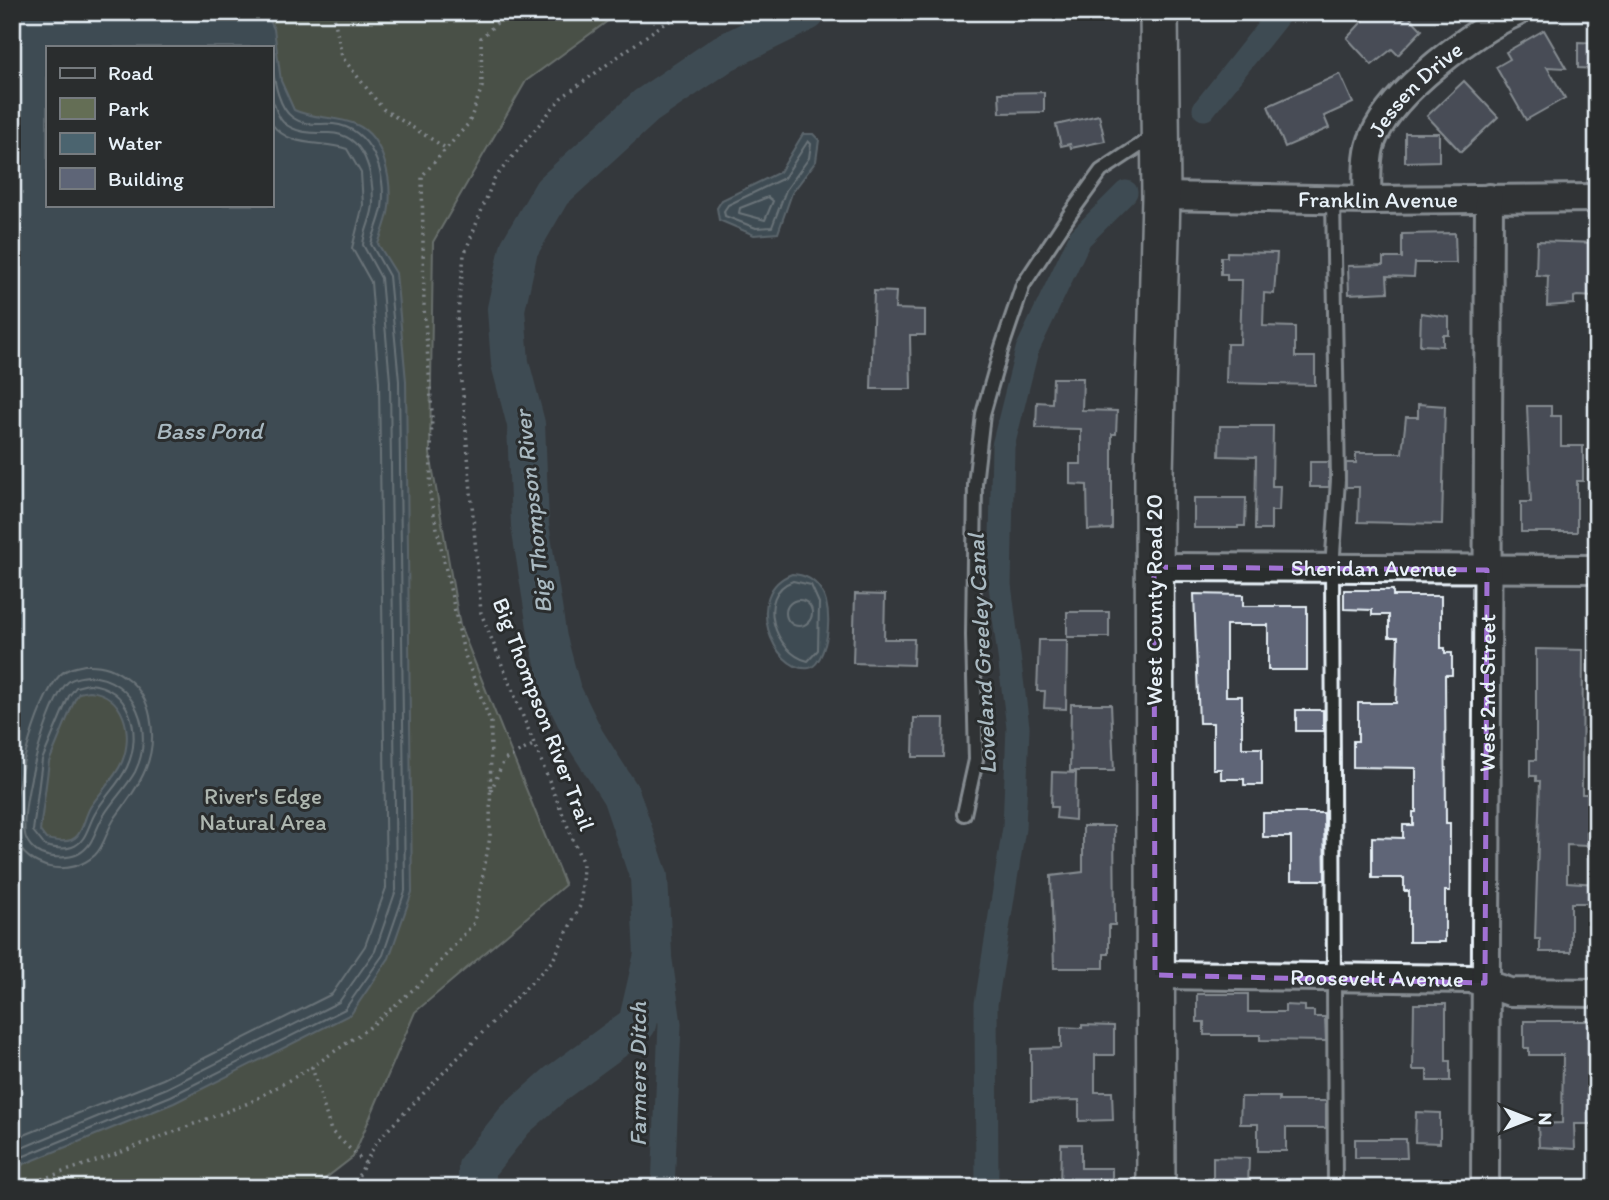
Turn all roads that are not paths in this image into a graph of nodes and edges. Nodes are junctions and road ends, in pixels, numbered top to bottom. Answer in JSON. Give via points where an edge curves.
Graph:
{"nodes":[{"id":1,"x":1159,"y":12,"type":"edge"},
{"id":2,"x":1517,"y":12,"type":"edge"},
{"id":3,"x":1160,"y":132,"type":"junction"},
{"id":4,"x":1161,"y":197,"type":"junction"},
{"id":5,"x":1489,"y":198,"type":"junction"},
{"id":6,"x":1597,"y":198,"type":"edge"},
{"id":7,"x":1333,"y":200,"type":"junction"},
{"id":8,"x":1367,"y":200,"type":"junction"},
{"id":9,"x":1154,"y":567,"type":"junction"},
{"id":10,"x":1332,"y":569,"type":"junction"},
{"id":11,"x":1597,"y":569,"type":"edge"},
{"id":12,"x":1487,"y":570,"type":"junction"},
{"id":13,"x":964,"y":814,"type":"dead end"},
{"id":14,"x":1155,"y":975,"type":"junction"},
{"id":15,"x":1335,"y":975,"type":"junction"},
{"id":16,"x":1485,"y":983,"type":"junction"},
{"id":17,"x":1597,"y":993,"type":"edge"},
{"id":18,"x":1156,"y":1188,"type":"edge"},
{"id":19,"x":1335,"y":1188,"type":"edge"},
{"id":20,"x":1485,"y":1188,"type":"edge"}],
"edges":[{"from":1,"to":3,"type":"main road","name":"West County Road 20"},
{"from":2,"to":8,"type":"street","name":"Jessen Drive","via":[[1450,54],[1395,104],[1373,137]]},
{"from":3,"to":4,"type":"main road","name":"West County Road 20"},
{"from":3,"to":13,"type":"lane","via":[[1101,171],[1023,285],[1002,346],[983,414],[975,484],[976,760]]},
{"from":4,"to":7,"type":"street","name":"Franklin Avenue"},
{"from":4,"to":9,"type":"main road","name":"West County Road 20"},
{"from":5,"to":6,"type":"street","name":"Franklin Avenue"},
{"from":5,"to":8,"type":"street","name":"Franklin Avenue"},
{"from":5,"to":12,"type":"street","name":"West 2nd Street"},
{"from":7,"to":8,"type":"street","name":"Franklin Avenue"},
{"from":7,"to":10,"type":"lane","via":[[1338,480]]},
{"from":9,"to":10,"type":"street","name":"Sheridan Avenue"},
{"from":9,"to":14,"type":"main road","name":"West County Road 20"},
{"from":10,"to":12,"type":"street","name":"Sheridan Avenue"},
{"from":10,"to":15,"type":"lane"},
{"from":11,"to":12,"type":"street","name":"Sheridan Avenue"},
{"from":12,"to":16,"type":"street","name":"West 2nd Street"},
{"from":14,"to":15,"type":"street","name":"Roosevelt Avenue"},
{"from":14,"to":18,"type":"main road","name":"West County Road 20"},
{"from":15,"to":16,"type":"street","name":"Roosevelt Avenue"},
{"from":15,"to":19,"type":"lane"},
{"from":16,"to":17,"type":"street","name":"Roosevelt Avenue","via":[[1510,992]]},
{"from":16,"to":20,"type":"street","name":"West 2nd Street"}]}
